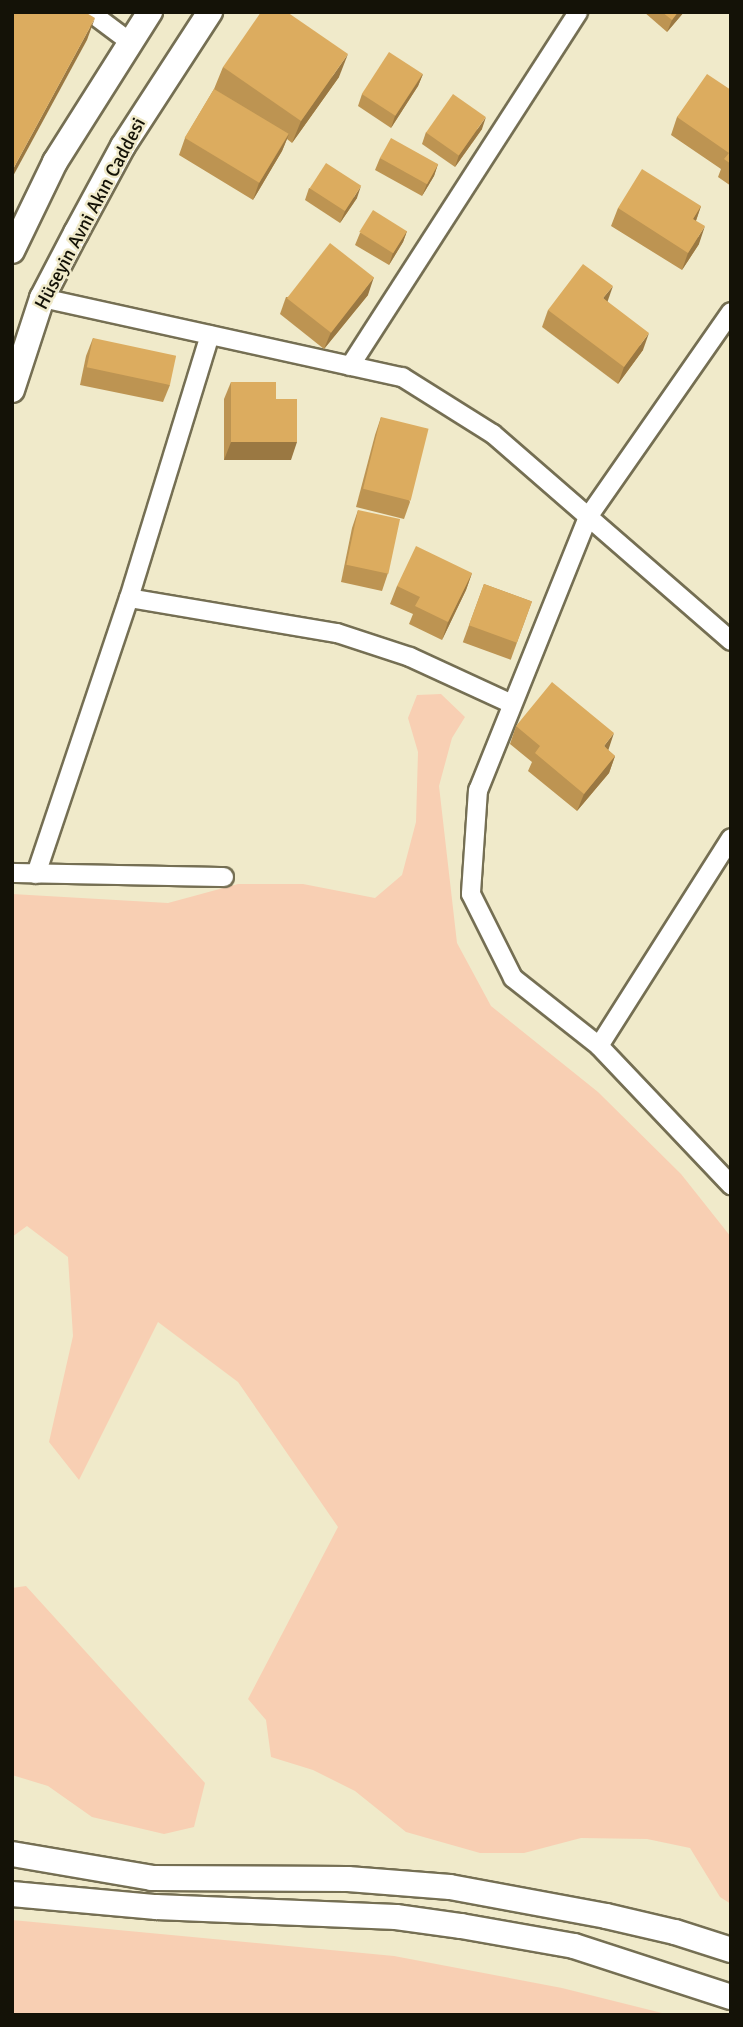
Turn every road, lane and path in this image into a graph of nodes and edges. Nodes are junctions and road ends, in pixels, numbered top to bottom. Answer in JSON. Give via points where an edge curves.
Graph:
{"nodes":[{"id":1,"x":90,"y":12,"type":"edge"},
{"id":2,"x":150,"y":12,"type":"edge"},
{"id":3,"x":210,"y":12,"type":"edge"},
{"id":4,"x":578,"y":12,"type":"edge"},
{"id":5,"x":130,"y":42,"type":"junction"},
{"id":6,"x":12,"y":251,"type":"edge"},
{"id":7,"x":42,"y":298,"type":"junction"},
{"id":8,"x":731,"y":312,"type":"edge"},
{"id":9,"x":210,"y":335,"type":"junction"},
{"id":10,"x":350,"y":366,"type":"junction"},
{"id":11,"x":12,"y":390,"type":"edge"},
{"id":12,"x":588,"y":517,"type":"junction"},
{"id":13,"x":129,"y":598,"type":"junction"},
{"id":14,"x":731,"y":641,"type":"edge"},
{"id":15,"x":512,"y":704,"type":"junction"},
{"id":16,"x":731,"y":838,"type":"edge"},
{"id":17,"x":12,"y":873,"type":"edge"},
{"id":18,"x":36,"y":874,"type":"junction"},
{"id":19,"x":224,"y":877,"type":"dead end"},
{"id":20,"x":599,"y":1046,"type":"junction"},
{"id":21,"x":731,"y":1185,"type":"edge"},
{"id":22,"x":12,"y":1854,"type":"edge"},
{"id":23,"x":12,"y":1894,"type":"edge"},
{"id":24,"x":731,"y":1950,"type":"edge"},
{"id":25,"x":731,"y":1997,"type":"edge"}],
"edges":[{"from":1,"to":5,"type":"street"},
{"from":2,"to":5,"type":"main road"},
{"from":3,"to":7,"type":"main road","name":"Hüseyin Avni Akın Caddesi","via":[[123,146]]},
{"from":4,"to":10,"type":"street"},
{"from":5,"to":6,"type":"main road","via":[[55,162]]},
{"from":7,"to":9,"type":"street"},
{"from":7,"to":11,"type":"main road","name":"Hüseyin Avni Akın Caddesi"},
{"from":8,"to":12,"type":"street"},
{"from":9,"to":10,"type":"street"},
{"from":9,"to":13,"type":"street"},
{"from":10,"to":12,"type":"street","via":[[402,377],[493,434]]},
{"from":12,"to":14,"type":"street"},
{"from":12,"to":15,"type":"street"},
{"from":13,"to":15,"type":"street","via":[[337,632],[410,657]]},
{"from":13,"to":18,"type":"street"},
{"from":15,"to":20,"type":"street","via":[[478,790],[471,894],[513,978]]},
{"from":16,"to":20,"type":"street"},
{"from":17,"to":18,"type":"street"},
{"from":18,"to":19,"type":"street"},
{"from":20,"to":21,"type":"street"},
{"from":22,"to":24,"type":"main road","via":[[152,1878],[348,1879],[450,1887],[606,1916]]},
{"from":23,"to":25,"type":"main road","via":[[156,1907],[396,1917],[461,1926],[573,1947]]}]}
